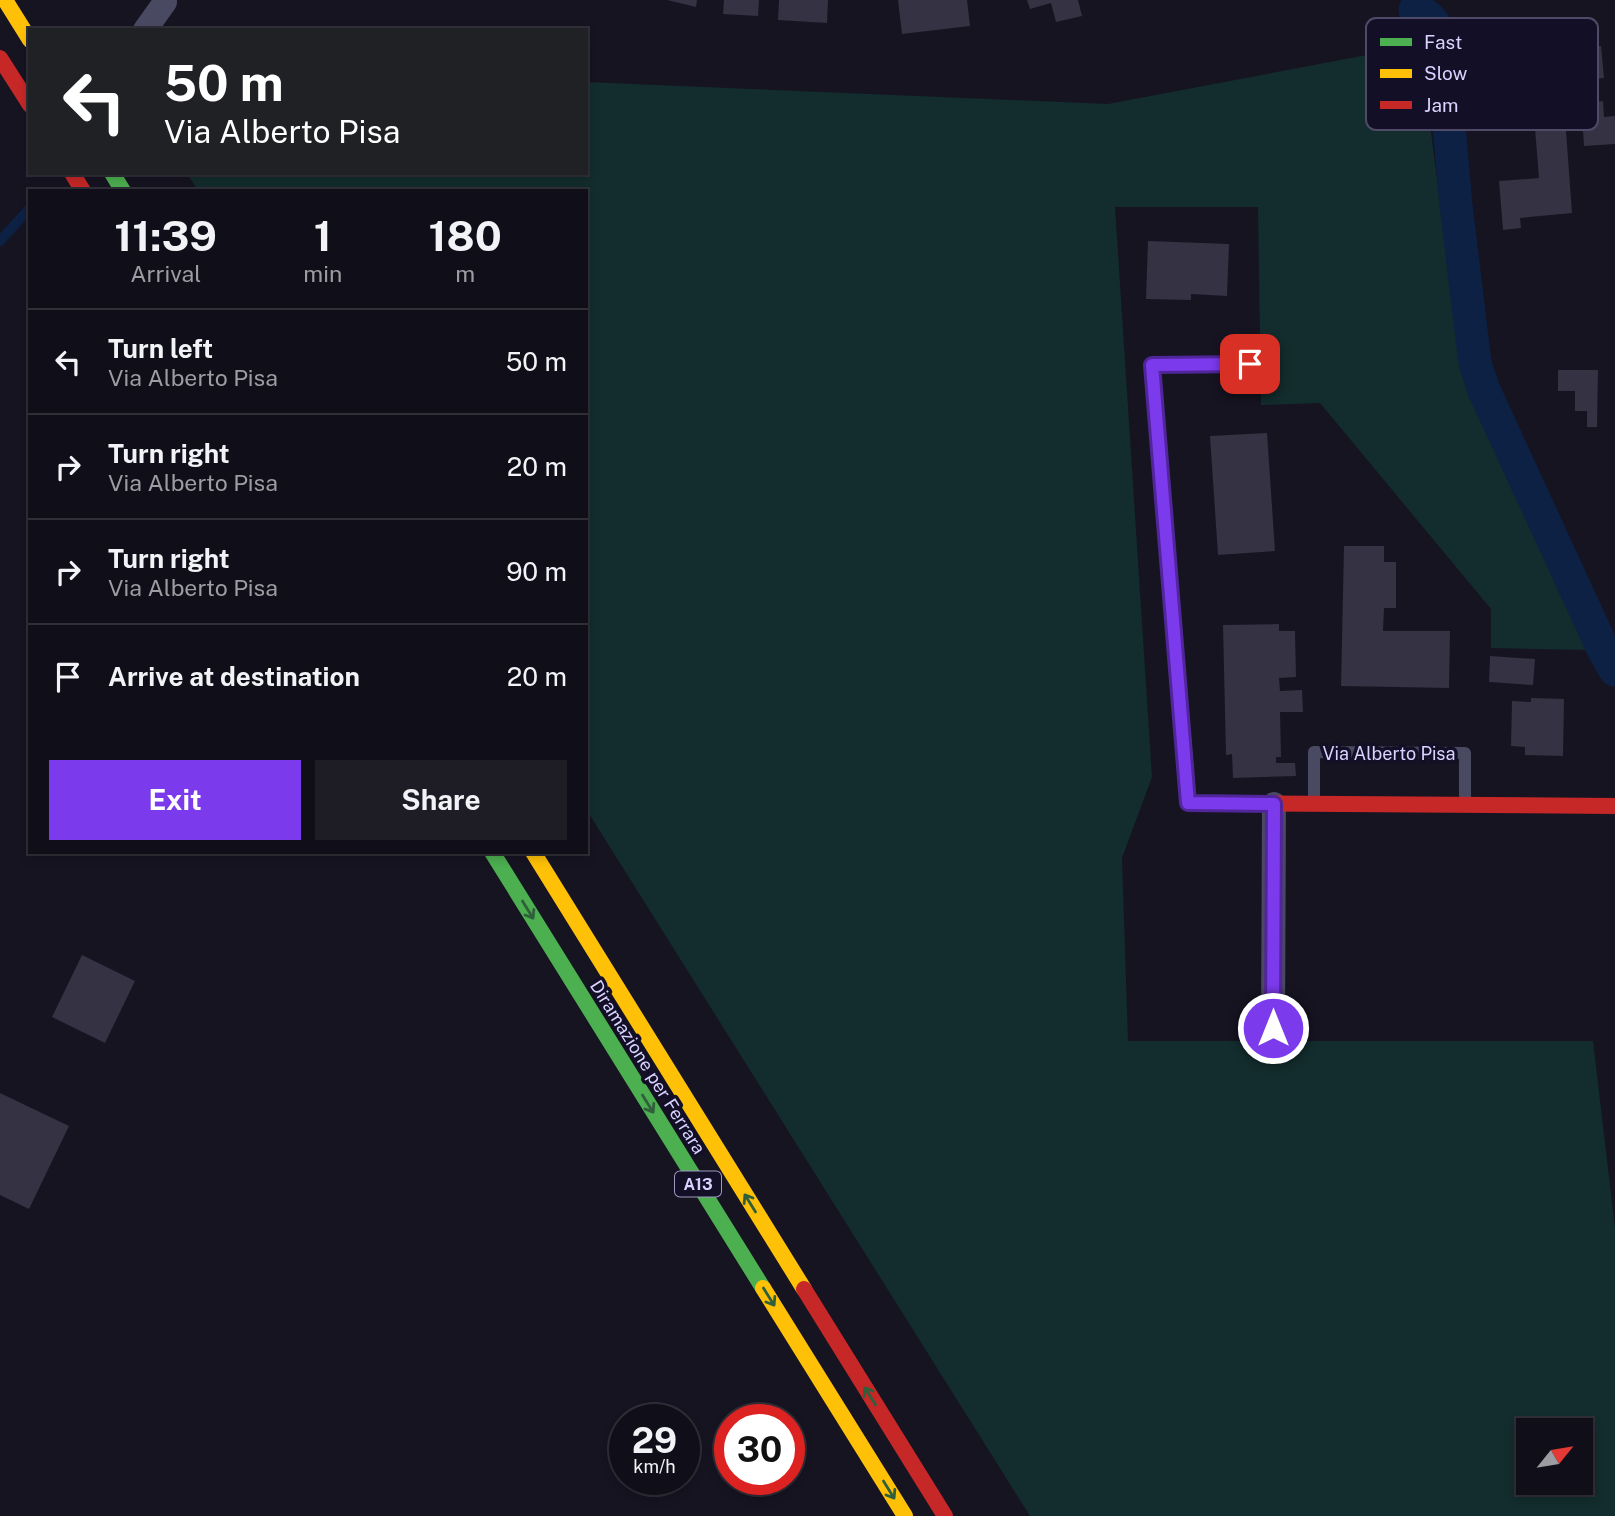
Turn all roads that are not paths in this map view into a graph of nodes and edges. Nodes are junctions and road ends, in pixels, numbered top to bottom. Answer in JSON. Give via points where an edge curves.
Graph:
{"nodes":[{"id":1,"x":5,"y":0,"type":"edge"},
{"id":2,"x":166,"y":1,"type":"edge"},
{"id":3,"x":146,"y":28,"type":"edge"},
{"id":4,"x":28,"y":37,"type":"edge"},
{"id":5,"x":0,"y":58,"type":"edge"},
{"id":6,"x":28,"y":102,"type":"edge"},
{"id":7,"x":1250,"y":364,"type":"dead end"},
{"id":8,"x":1274,"y":804,"type":"junction"},
{"id":9,"x":1314,"y":804,"type":"junction"},
{"id":10,"x":1465,"y":805,"type":"junction"},
{"id":11,"x":1615,"y":806,"type":"edge"},
{"id":12,"x":493,"y":854,"type":"edge"},
{"id":13,"x":534,"y":854,"type":"edge"},
{"id":14,"x":1273,"y":1028,"type":"dead end"},
{"id":15,"x":905,"y":1516,"type":"edge"},
{"id":16,"x":945,"y":1516,"type":"edge"}],
"edges":[{"from":1,"to":4,"type":"main road"},
{"from":2,"to":3,"type":"street"},
{"from":5,"to":6,"type":"main road"},
{"from":7,"to":8,"type":"main road","via":[[1152,365],[1188,803]]},
{"from":8,"to":9,"type":"main road"},
{"from":8,"to":14,"type":"street"},
{"from":9,"to":10,"type":"main road"},
{"from":9,"to":10,"type":"lane","name":"Via Alberto Pisa","via":[[1314,752],[1465,753]]},
{"from":10,"to":11,"type":"main road"},
{"from":12,"to":15,"type":"main road","name":"Diramazione per Ferrara","number":"A13","one_way":true},
{"from":16,"to":13,"type":"main road","name":"Diramazione per Ferrara","number":"A13","one_way":true}]}
